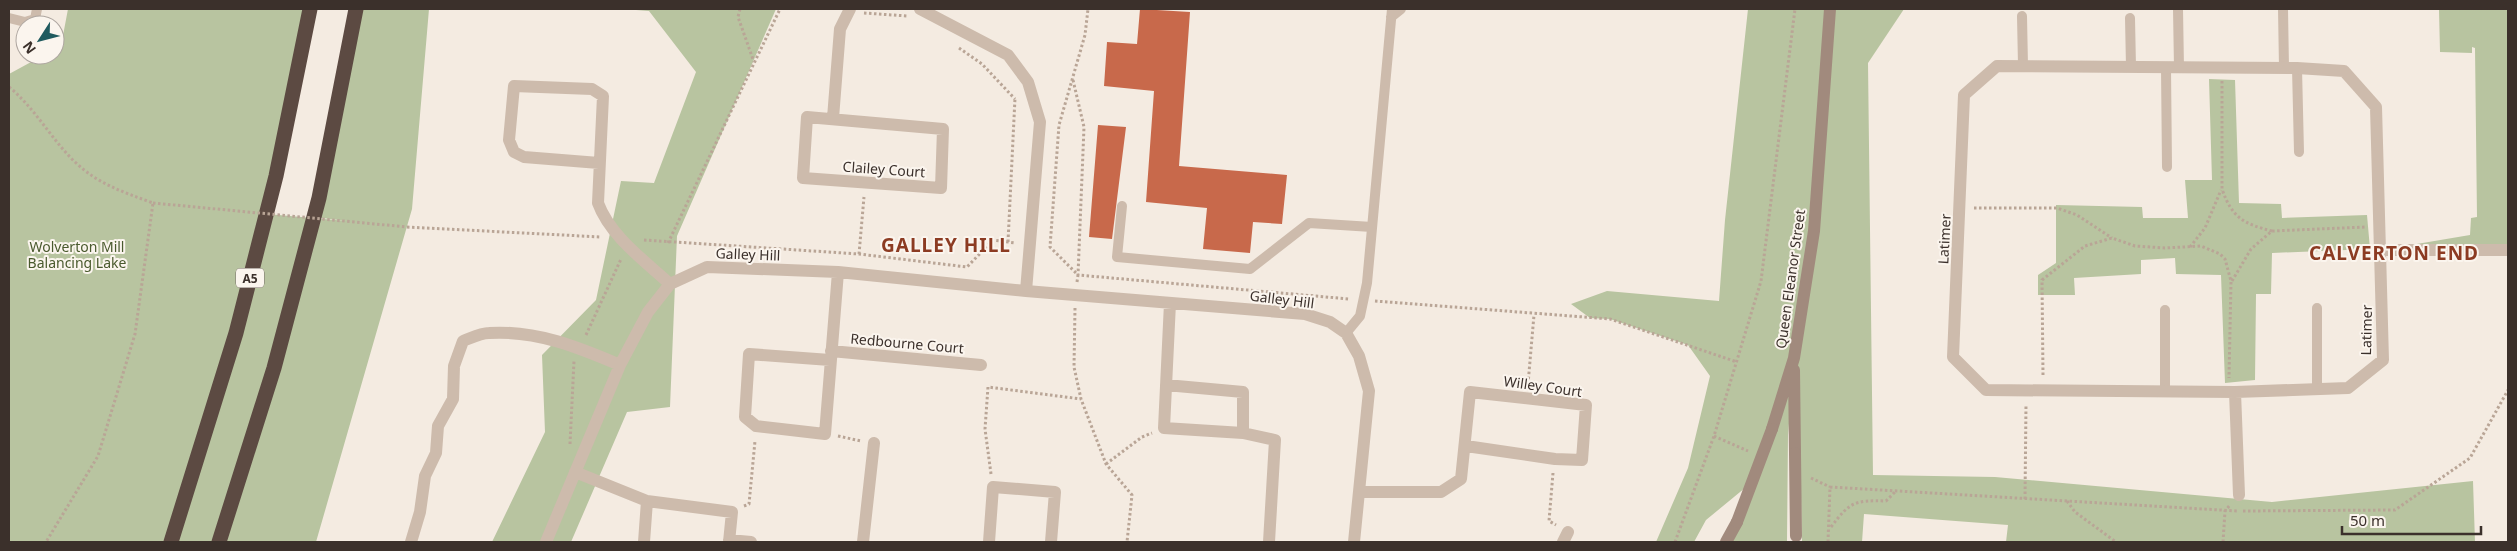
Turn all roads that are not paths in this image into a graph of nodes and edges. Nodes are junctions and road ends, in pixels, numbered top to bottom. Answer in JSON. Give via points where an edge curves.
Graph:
{"nodes":[{"id":1,"x":37,"y":9,"type":"edge"},
{"id":2,"x":310,"y":9,"type":"edge"},
{"id":3,"x":356,"y":9,"type":"edge"},
{"id":4,"x":1401,"y":9,"type":"edge"},
{"id":5,"x":1830,"y":9,"type":"edge"},
{"id":6,"x":2178,"y":9,"type":"edge"},
{"id":7,"x":2283,"y":9,"type":"edge"},
{"id":8,"x":848,"y":10,"type":"edge"},
{"id":9,"x":916,"y":12,"type":"edge"},
{"id":10,"x":1391,"y":13,"type":"edge"},
{"id":11,"x":2022,"y":16,"type":"dead end"},
{"id":12,"x":9,"y":18,"type":"edge"},
{"id":13,"x":2130,"y":18,"type":"dead end"},
{"id":14,"x":2023,"y":66,"type":"junction"},
{"id":15,"x":2131,"y":67,"type":"junction"},
{"id":16,"x":2166,"y":68,"type":"junction"},
{"id":17,"x":2179,"y":68,"type":"junction"},
{"id":18,"x":2290,"y":68,"type":"junction"},
{"id":19,"x":833,"y":118,"type":"junction"},
{"id":20,"x":2299,"y":152,"type":"dead end"},
{"id":21,"x":599,"y":163,"type":"junction"},
{"id":22,"x":2168,"y":167,"type":"dead end"},
{"id":23,"x":1122,"y":206,"type":"dead end"},
{"id":24,"x":1372,"y":227,"type":"junction"},
{"id":25,"x":2381,"y":250,"type":"junction"},
{"id":26,"x":2508,"y":250,"type":"edge"},
{"id":27,"x":838,"y":272,"type":"junction"},
{"id":28,"x":670,"y":284,"type":"junction"},
{"id":29,"x":1026,"y":292,"type":"junction"},
{"id":30,"x":1170,"y":303,"type":"junction"},
{"id":31,"x":2317,"y":308,"type":"dead end"},
{"id":32,"x":2165,"y":310,"type":"dead end"},
{"id":33,"x":1346,"y":333,"type":"junction"},
{"id":34,"x":830,"y":355,"type":"junction"},
{"id":35,"x":1794,"y":358,"type":"junction"},
{"id":36,"x":620,"y":365,"type":"junction"},
{"id":37,"x":981,"y":365,"type":"dead end"},
{"id":38,"x":1166,"y":385,"type":"junction"},
{"id":39,"x":2317,"y":389,"type":"junction"},
{"id":40,"x":2165,"y":392,"type":"junction"},
{"id":41,"x":2232,"y":392,"type":"junction"},
{"id":42,"x":1243,"y":433,"type":"junction"},
{"id":43,"x":874,"y":443,"type":"road end"},
{"id":44,"x":1466,"y":446,"type":"junction"},
{"id":45,"x":575,"y":472,"type":"junction"},
{"id":46,"x":1359,"y":492,"type":"junction"},
{"id":47,"x":2239,"y":495,"type":"dead end"},
{"id":48,"x":647,"y":501,"type":"junction"},
{"id":49,"x":1796,"y":539,"type":"edge"},
{"id":50,"x":729,"y":541,"type":"edge"},
{"id":51,"x":171,"y":542,"type":"edge"},
{"id":52,"x":219,"y":542,"type":"edge"},
{"id":53,"x":411,"y":542,"type":"edge"},
{"id":54,"x":546,"y":542,"type":"edge"},
{"id":55,"x":644,"y":542,"type":"edge"},
{"id":56,"x":751,"y":542,"type":"edge"},
{"id":57,"x":862,"y":542,"type":"edge"},
{"id":58,"x":989,"y":542,"type":"edge"},
{"id":59,"x":1051,"y":542,"type":"edge"},
{"id":60,"x":1268,"y":542,"type":"edge"},
{"id":61,"x":1354,"y":542,"type":"edge"},
{"id":62,"x":1726,"y":542,"type":"edge"}],
"edges":[{"from":1,"to":12,"type":"lane","via":[[34,20],[25,22]]},
{"from":2,"to":51,"type":"highway","number":"A5","via":[[276,176],[236,333]]},
{"from":3,"to":52,"type":"highway","via":[[319,198],[274,368]]},
{"from":4,"to":10,"type":"lane"},
{"from":5,"to":35,"type":"street","name":"Queen Eleanor Street","via":[[1814,231]]},
{"from":6,"to":17,"type":"lane"},
{"from":7,"to":18,"type":"lane"},
{"from":8,"to":19,"type":"street","via":[[840,29]]},
{"from":9,"to":29,"type":"street","via":[[1008,54],[1026,79],[1040,122]]},
{"from":10,"to":24,"type":"lane"},
{"from":11,"to":14,"type":"lane"},
{"from":13,"to":15,"type":"lane"},
{"from":14,"to":15,"type":"street","name":"Latimer"},
{"from":14,"to":40,"type":"street","name":"Latimer","via":[[1997,66],[1964,95],[1954,357],[1986,390]]},
{"from":15,"to":16,"type":"street","name":"Latimer"},
{"from":16,"to":17,"type":"street","name":"Latimer"},
{"from":16,"to":22,"type":"lane"},
{"from":17,"to":18,"type":"street","name":"Latimer"},
{"from":18,"to":20,"type":"lane"},
{"from":18,"to":25,"type":"street","name":"Latimer","via":[[2344,71],[2376,107]]},
{"from":19,"to":19,"type":"street","name":"Clailey Court","via":[[943,129],[940,188],[803,178],[807,117]]},
{"from":21,"to":21,"type":"street","via":[[602,96],[592,89],[514,86],[509,140],[514,152],[524,157]]},
{"from":21,"to":28,"type":"street","via":[[598,203],[602,214],[624,241]]},
{"from":23,"to":24,"type":"lane","via":[[1117,257],[1250,269],[1309,223]]},
{"from":24,"to":33,"type":"lane","via":[[1368,283],[1360,316]]},
{"from":25,"to":26,"type":"street"},
{"from":25,"to":39,"type":"street","name":"Latimer","via":[[2383,360],[2348,388]]},
{"from":27,"to":28,"type":"street","name":"Galley Hill","via":[[707,267]]},
{"from":27,"to":29,"type":"street","name":"Galley Hill"},
{"from":27,"to":34,"type":"street","name":"Redbourne Court"},
{"from":28,"to":36,"type":"street","name":"Galley Hill","via":[[648,312]]},
{"from":29,"to":30,"type":"street","name":"Galley Hill"},
{"from":30,"to":33,"type":"street","name":"Galley Hill","via":[[1305,314],[1330,322]]},
{"from":30,"to":38,"type":"street"},
{"from":31,"to":39,"type":"lane"},
{"from":32,"to":40,"type":"lane"},
{"from":33,"to":46,"type":"street","name":"Galley Hill","via":[[1359,356],[1369,391]]},
{"from":34,"to":34,"type":"street","name":"Redbourne Court","via":[[825,434],[756,426],[746,417],[749,354]]},
{"from":34,"to":37,"type":"street","name":"Redbourne Court"},
{"from":35,"to":49,"type":"street","bridge":true},
{"from":35,"to":62,"type":"street","name":"Queen Eleanor Street","bridge":true,"via":[[1772,429]]},
{"from":36,"to":45,"type":"street","name":"Galley Hill"},
{"from":36,"to":53,"type":"street","via":[[540,335],[487,332],[463,341],[454,366],[453,399],[438,426],[436,453],[425,476],[420,512]]},
{"from":38,"to":42,"type":"street","via":[[1244,392]]},
{"from":38,"to":42,"type":"street","via":[[1164,428]]},
{"from":39,"to":41,"type":"street","name":"Latimer"},
{"from":40,"to":41,"type":"street","name":"Latimer"},
{"from":41,"to":47,"type":"street"},
{"from":42,"to":60,"type":"street","via":[[1275,440]]},
{"from":43,"to":57,"type":"street"},
{"from":44,"to":44,"type":"street","name":"Willey Court","via":[[1470,392],[1586,405],[1582,460]]},
{"from":44,"to":46,"type":"street","name":"Willey Court","via":[[1461,479],[1441,492]]},
{"from":45,"to":48,"type":"street"},
{"from":45,"to":54,"type":"street","name":"Galley Hill"},
{"from":46,"to":61,"type":"street","name":"Galley Hill"},
{"from":48,"to":50,"type":"street","via":[[732,512]]},
{"from":48,"to":55,"type":"street"},
{"from":50,"to":56,"type":"street"},
{"from":58,"to":59,"type":"street","via":[[993,487],[1054,492]]}]}
